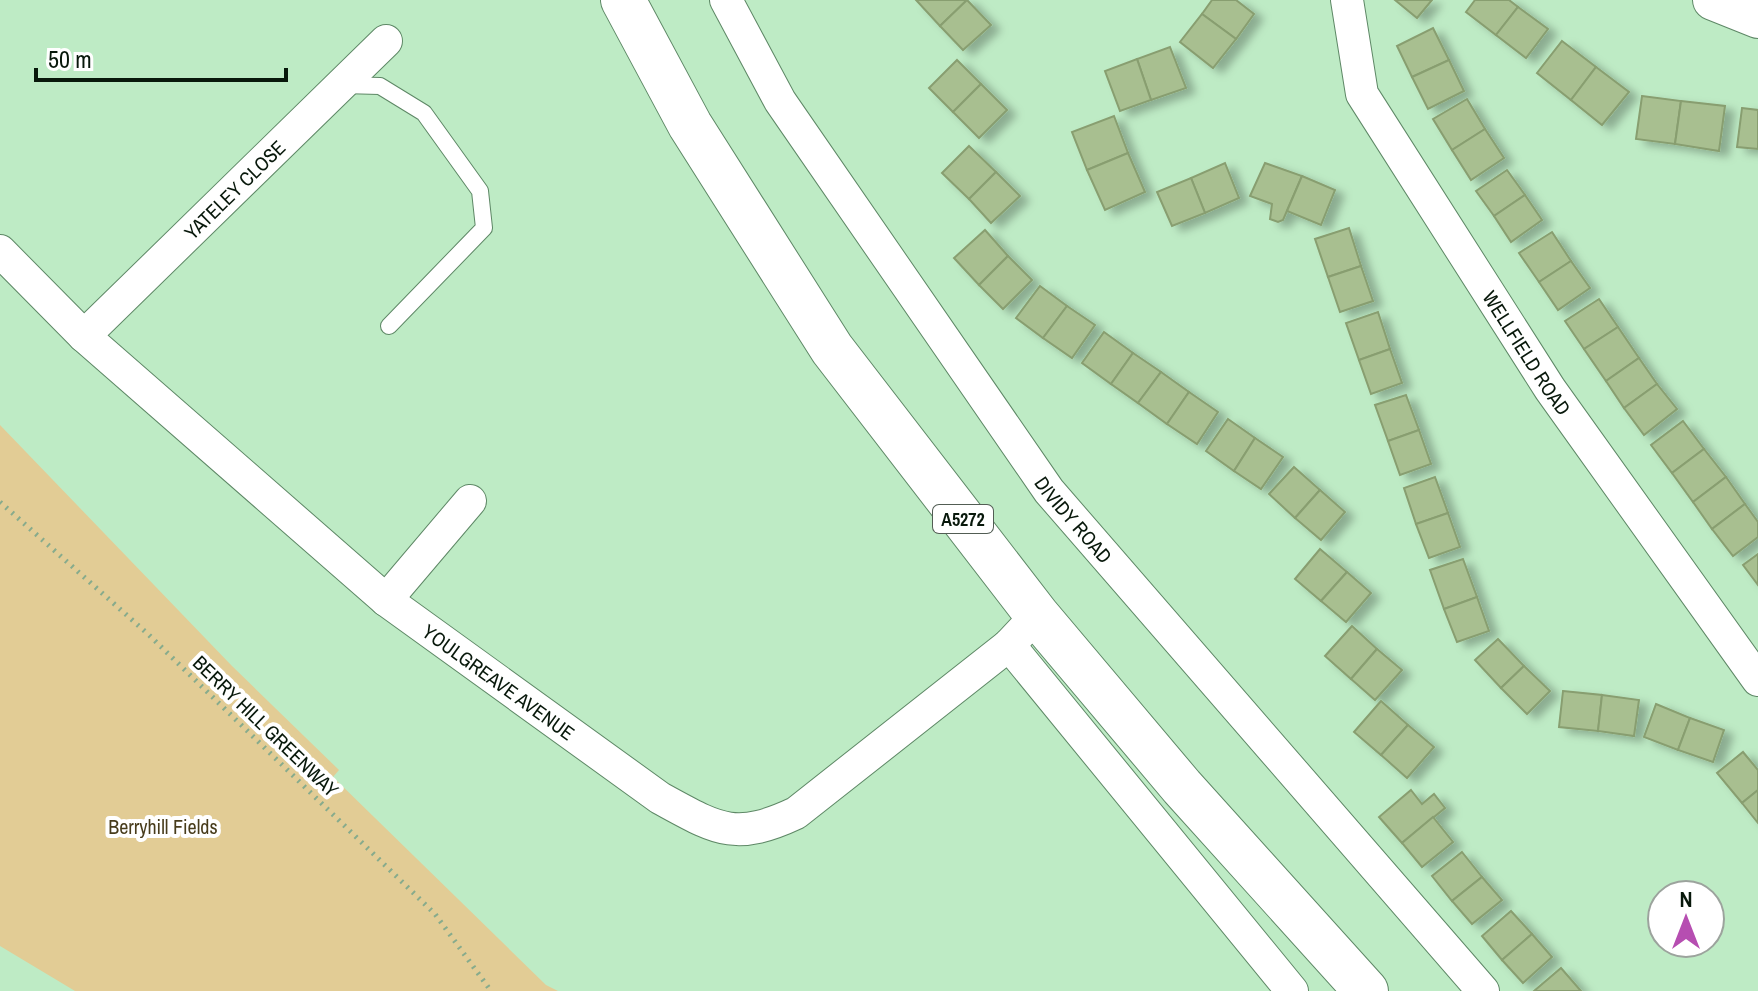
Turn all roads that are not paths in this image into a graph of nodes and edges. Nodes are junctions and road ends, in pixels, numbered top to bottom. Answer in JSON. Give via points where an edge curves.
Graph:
{"nodes":[{"id":1,"x":623,"y":0,"type":"edge"},
{"id":2,"x":726,"y":0,"type":"edge"},
{"id":3,"x":1347,"y":0,"type":"edge"},
{"id":4,"x":1713,"y":0,"type":"edge"},
{"id":5,"x":1758,"y":18,"type":"edge"},
{"id":6,"x":386,"y":41,"type":"dead end"},
{"id":7,"x":341,"y":85,"type":"junction"},
{"id":8,"x":0,"y":251,"type":"edge"},
{"id":9,"x":389,"y":326,"type":"dead end"},
{"id":10,"x":84,"y":336,"type":"junction"},
{"id":11,"x":470,"y":501,"type":"dead end"},
{"id":12,"x":386,"y":600,"type":"junction"},
{"id":13,"x":1023,"y":630,"type":"junction"},
{"id":14,"x":1758,"y":680,"type":"edge"},
{"id":15,"x":1292,"y":991,"type":"edge"},
{"id":16,"x":1366,"y":991,"type":"edge"},
{"id":17,"x":1483,"y":991,"type":"edge"}],
"edges":[{"from":1,"to":13,"type":"main road","number":"A5272","via":[[690,125],[832,349]]},
{"from":2,"to":17,"type":"street","name":"DIVIDY ROAD","via":[[780,101],[1049,491]]},
{"from":3,"to":14,"type":"street","name":"WELLFIELD ROAD","via":[[1362,94],[1550,389]]},
{"from":4,"to":5,"type":"street"},
{"from":6,"to":7,"type":"street","name":"YATELEY CLOSE"},
{"from":7,"to":9,"type":"lane","via":[[380,86],[424,113],[480,191],[484,228]]},
{"from":7,"to":10,"type":"street","name":"YATELEY CLOSE"},
{"from":8,"to":10,"type":"street","name":"YOULGREAVE AVENUE"},
{"from":10,"to":12,"type":"street","name":"YOULGREAVE AVENUE"},
{"from":11,"to":12,"type":"street"},
{"from":12,"to":13,"type":"street","name":"YOULGREAVE AVENUE","via":[[660,798],[730,829],[762,829],[796,813]]},
{"from":13,"to":15,"type":"street"},
{"from":13,"to":16,"type":"main road","number":"A5272","via":[[1182,787]]}]}
